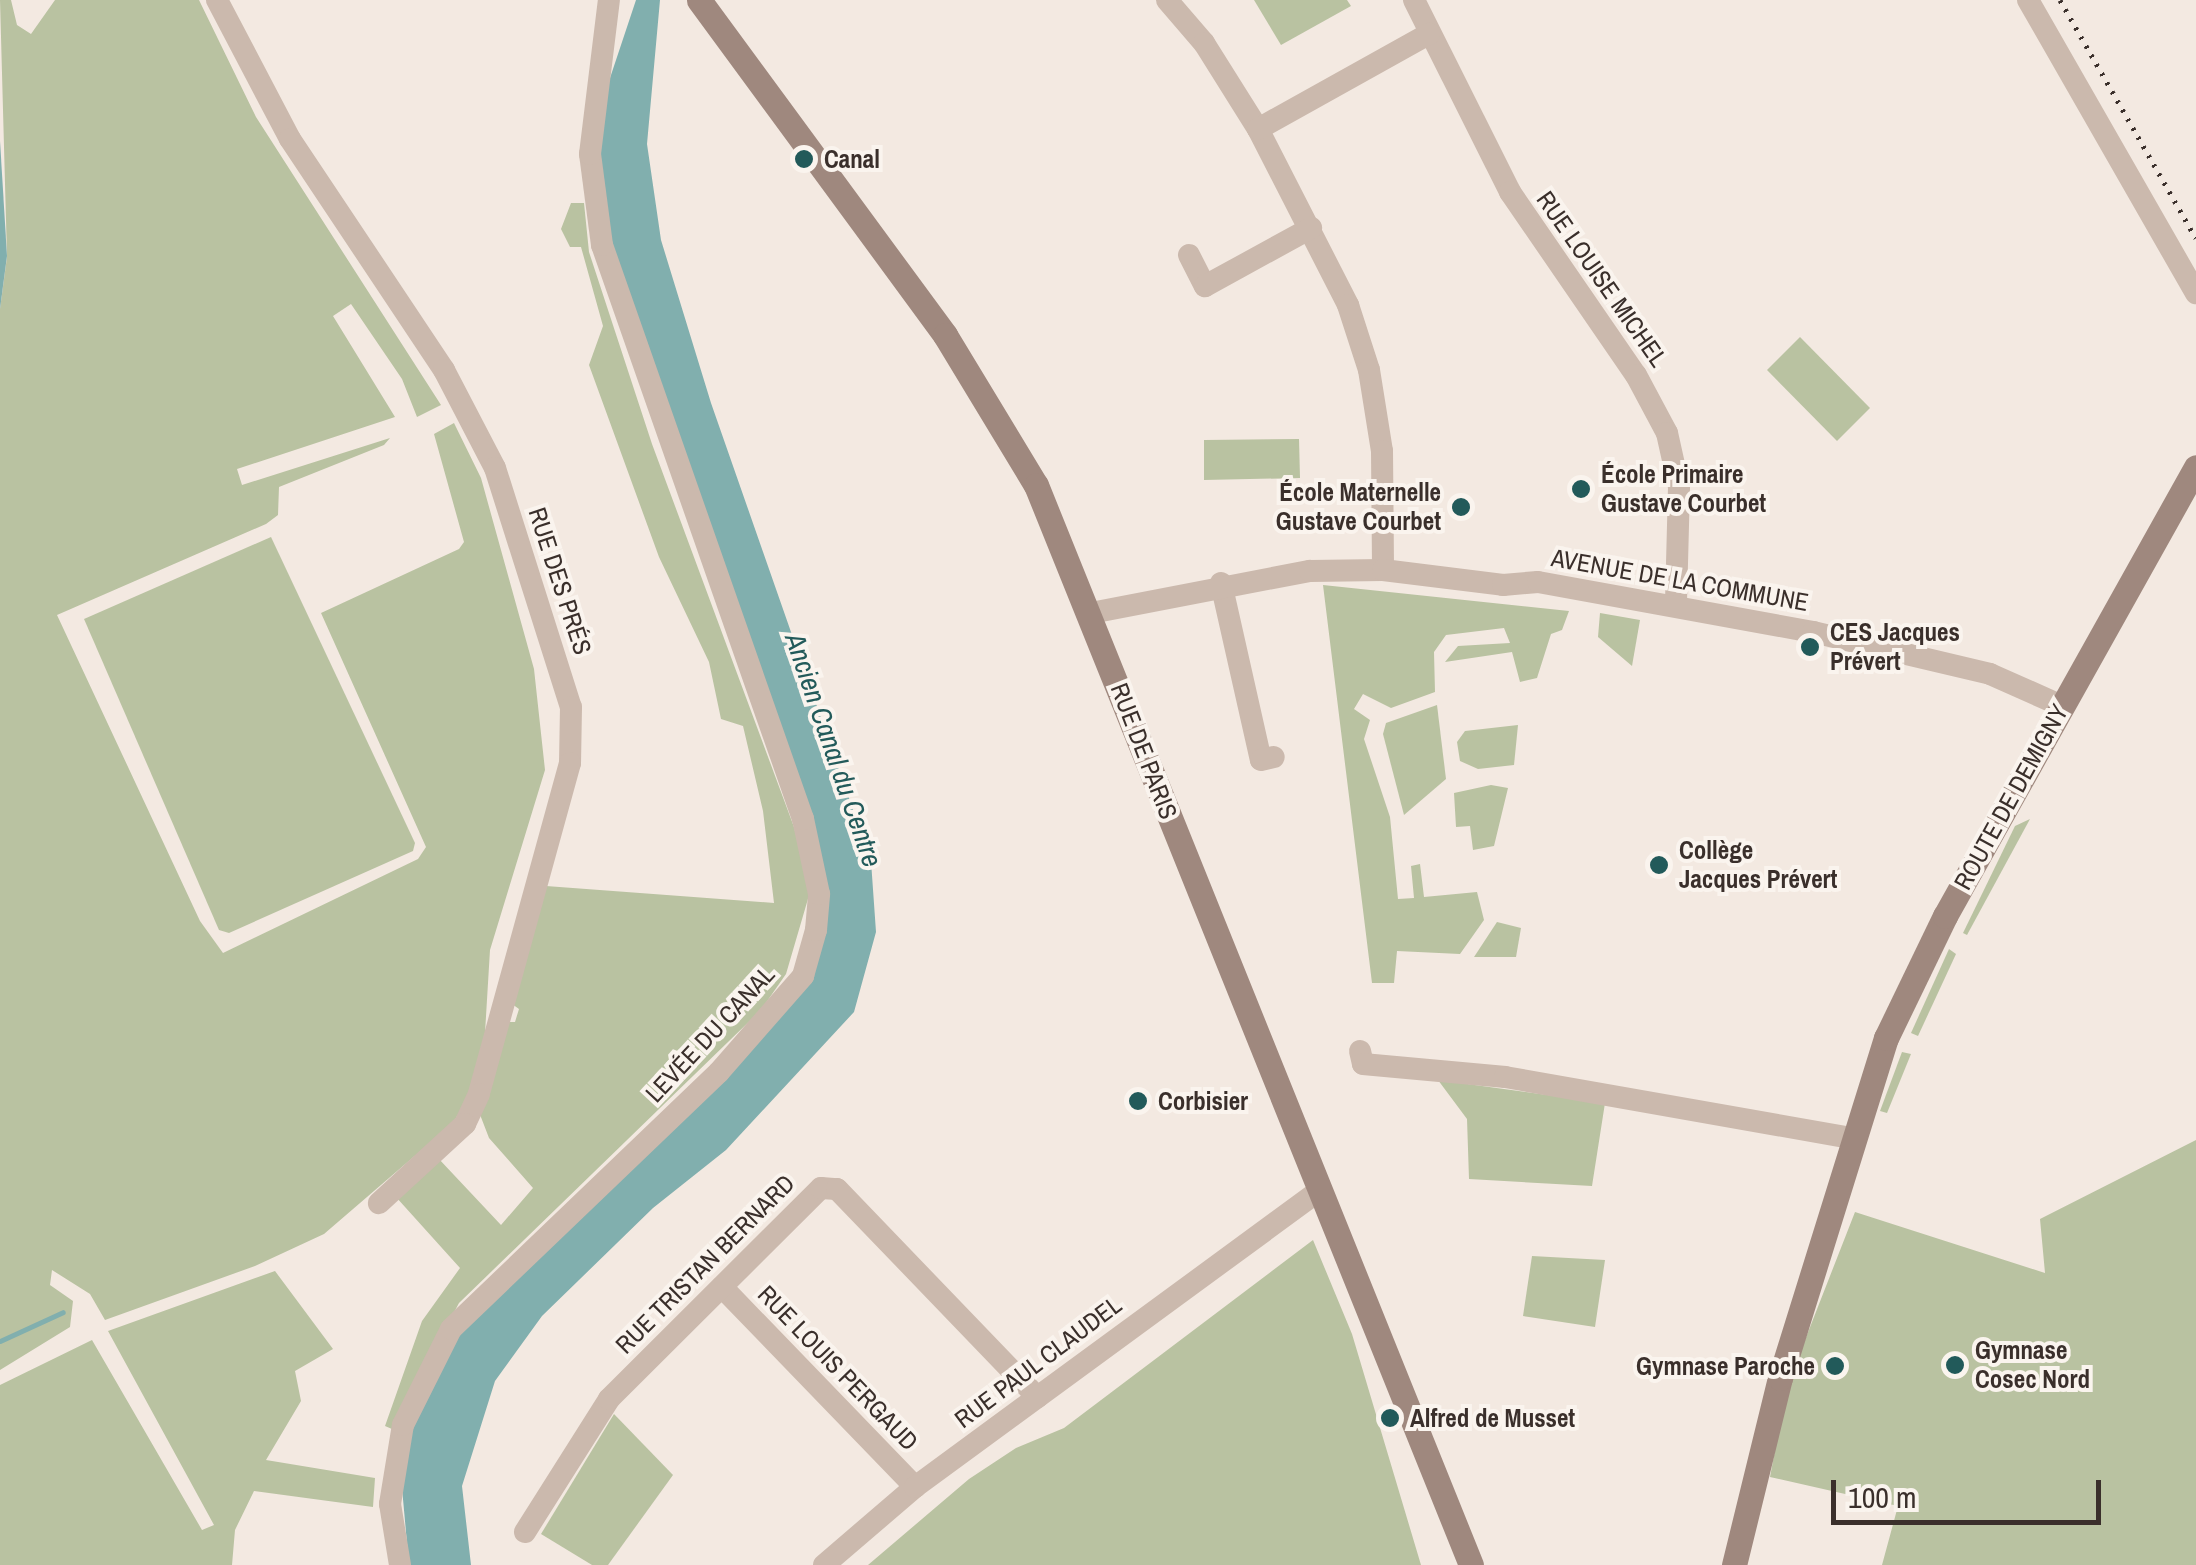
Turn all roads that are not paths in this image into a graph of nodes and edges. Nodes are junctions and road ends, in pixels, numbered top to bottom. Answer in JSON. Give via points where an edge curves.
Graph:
{"nodes":[{"id":1,"x":217,"y":0,"type":"edge"},
{"id":2,"x":609,"y":0,"type":"edge"},
{"id":3,"x":699,"y":0,"type":"edge"},
{"id":4,"x":1167,"y":0,"type":"edge"},
{"id":5,"x":1414,"y":0,"type":"edge"},
{"id":6,"x":2028,"y":0,"type":"edge"},
{"id":7,"x":1430,"y":34,"type":"junction"},
{"id":8,"x":1258,"y":128,"type":"junction"},
{"id":9,"x":1311,"y":228,"type":"junction"},
{"id":10,"x":1189,"y":255,"type":"dead end"},
{"id":11,"x":2196,"y":293,"type":"edge"},
{"id":12,"x":2196,"y":467,"type":"edge"},
{"id":13,"x":1382,"y":570,"type":"junction"},
{"id":14,"x":1221,"y":583,"type":"junction"},
{"id":15,"x":1676,"y":605,"type":"junction"},
{"id":16,"x":1091,"y":613,"type":"junction"},
{"id":17,"x":2060,"y":705,"type":"junction"},
{"id":18,"x":1274,"y":758,"type":"dead end"},
{"id":19,"x":1360,"y":1050,"type":"dead end"},
{"id":20,"x":1852,"y":1138,"type":"junction"},
{"id":21,"x":1320,"y":1190,"type":"junction"},
{"id":22,"x":379,"y":1203,"type":"dead end"},
{"id":23,"x":722,"y":1286,"type":"junction"},
{"id":24,"x":1037,"y":1398,"type":"junction"},
{"id":25,"x":915,"y":1487,"type":"junction"},
{"id":26,"x":526,"y":1532,"type":"dead end"},
{"id":27,"x":400,"y":1565,"type":"edge"},
{"id":28,"x":824,"y":1565,"type":"edge"},
{"id":29,"x":1471,"y":1565,"type":"edge"},
{"id":30,"x":1734,"y":1565,"type":"edge"}],
"edges":[{"from":1,"to":22,"type":"street","name":"RUE DES PRÉS","via":[[290,139],[444,370],[495,468],[571,707],[570,763],[478,1094],[465,1124]]},
{"from":2,"to":27,"type":"street","name":"LEVÉE DU CANAL","via":[[590,154],[602,245],[803,819],[819,894],[816,930],[802,976],[719,1072],[451,1329],[404,1425],[390,1504]]},
{"from":3,"to":16,"type":"main road","name":"RUE DE PARIS","via":[[993,407],[1036,485]]},
{"from":4,"to":8,"type":"street","via":[[1204,42]]},
{"from":5,"to":7,"type":"street","name":"RUE LOUISE MICHEL"},
{"from":6,"to":11,"type":"street"},
{"from":7,"to":8,"type":"street"},
{"from":7,"to":15,"type":"street","name":"RUE LOUISE MICHEL","via":[[1518,206],[1636,375],[1668,433],[1679,487]]},
{"from":8,"to":9,"type":"street"},
{"from":9,"to":10,"type":"street","via":[[1205,286]]},
{"from":9,"to":13,"type":"street","via":[[1370,370],[1382,451]]},
{"from":12,"to":17,"type":"main road","name":"ROUTE DE DEMIGNY"},
{"from":13,"to":14,"type":"street","name":"AVENUE DE LA COMMUNE","via":[[1310,570]]},
{"from":13,"to":15,"type":"street","name":"AVENUE DE LA COMMUNE","via":[[1503,585],[1553,583]]},
{"from":14,"to":16,"type":"street","name":"AVENUE DE LA COMMUNE"},
{"from":14,"to":18,"type":"street","via":[[1261,760]]},
{"from":15,"to":17,"type":"street","name":"AVENUE DE LA COMMUNE","via":[[1990,674]]},
{"from":16,"to":21,"type":"main road","name":"RUE DE PARIS"},
{"from":17,"to":20,"type":"main road","name":"ROUTE DE DEMIGNY","via":[[1886,1038]]},
{"from":19,"to":20,"type":"street","via":[[1363,1064],[1505,1076]]},
{"from":20,"to":30,"type":"main road","name":"ROUTE DE DEMIGNY","via":[[1780,1378]]},
{"from":21,"to":24,"type":"street","name":"RUE PAUL CLAUDEL"},
{"from":21,"to":29,"type":"main road","name":"RUE DE PARIS"},
{"from":23,"to":24,"type":"street","name":"RUE TRISTAN BERNARD","via":[[821,1188],[836,1189]]},
{"from":23,"to":25,"type":"street","name":"RUE LOUIS PERGAUD"},
{"from":23,"to":26,"type":"street","name":"RUE TRISTAN BERNARD","via":[[609,1399]]},
{"from":24,"to":25,"type":"street","name":"RUE PAUL CLAUDEL"},
{"from":25,"to":28,"type":"street","name":"RUE PAUL CLAUDEL"}]}
